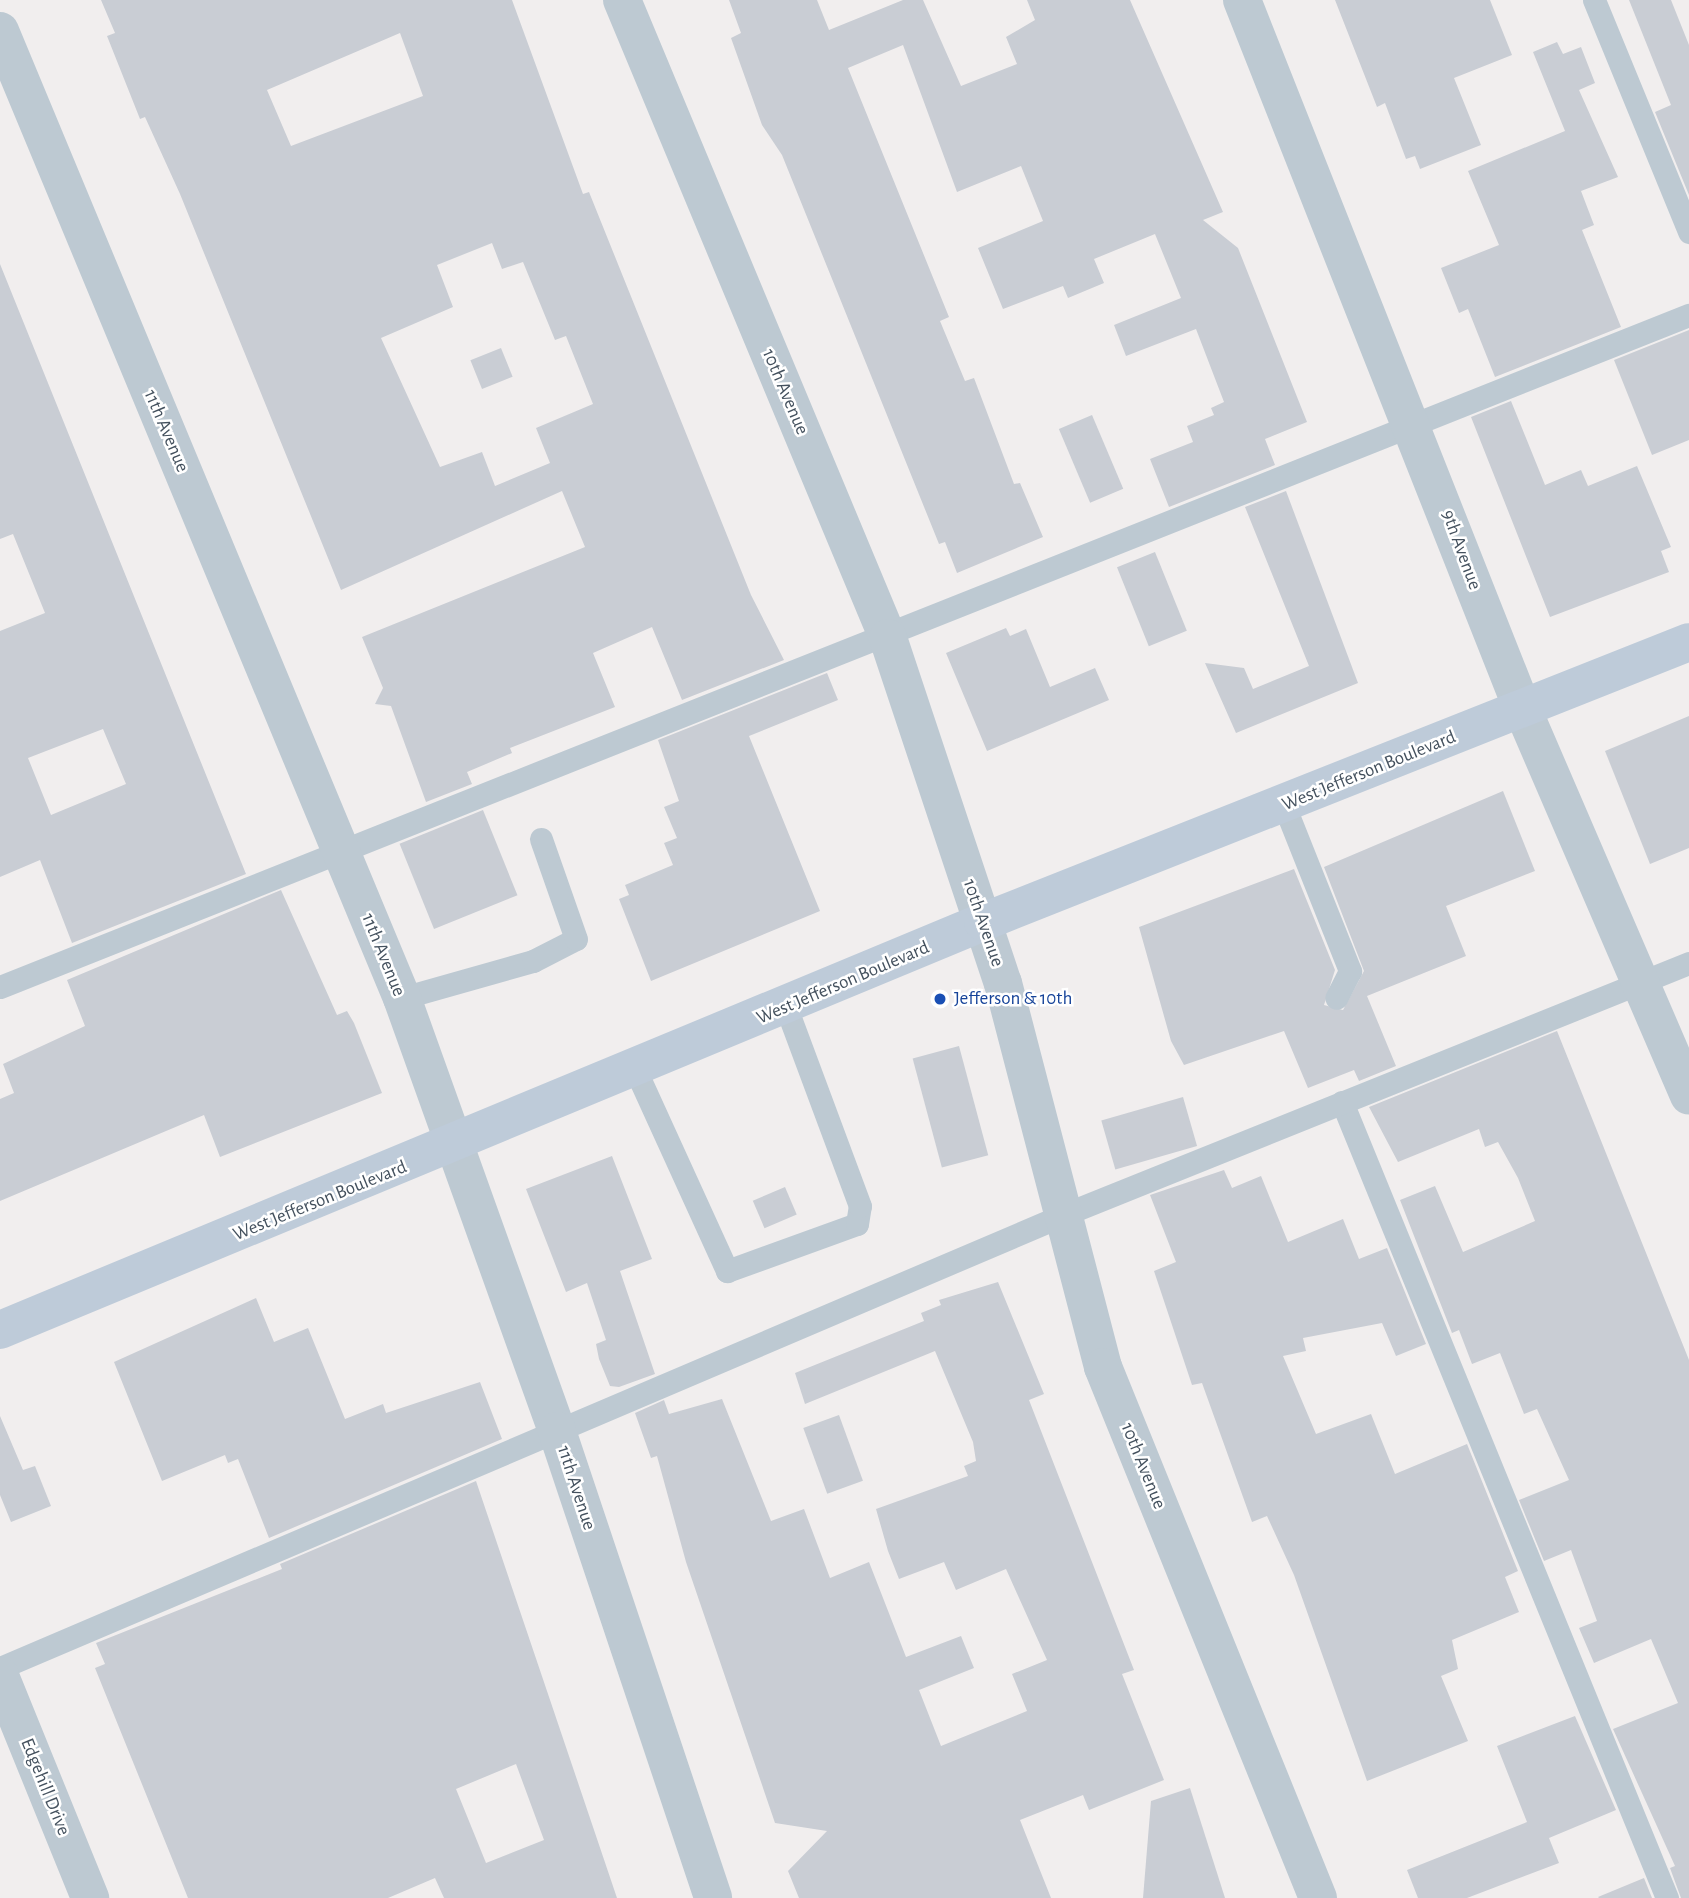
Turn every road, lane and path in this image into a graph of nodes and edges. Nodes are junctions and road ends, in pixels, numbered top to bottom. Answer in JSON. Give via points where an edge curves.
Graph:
{"nodes":[{"id":1,"x":622,"y":0,"type":"edge"},
{"id":2,"x":1242,"y":0,"type":"edge"},
{"id":3,"x":1594,"y":0,"type":"edge"},
{"id":4,"x":0,"y":31,"type":"edge"},
{"id":5,"x":1689,"y":232,"type":"edge"},
{"id":6,"x":1689,"y":315,"type":"edge"},
{"id":7,"x":1415,"y":426,"type":"junction"},
{"id":8,"x":888,"y":638,"type":"junction"},
{"id":9,"x":1689,"y":642,"type":"edge"},
{"id":10,"x":1522,"y":708,"type":"junction"},
{"id":11,"x":1284,"y":806,"type":"junction"},
{"id":12,"x":541,"y":839,"type":"dead end"},
{"id":13,"x":338,"y":848,"type":"junction"},
{"id":14,"x":983,"y":922,"type":"junction"},
{"id":15,"x":1689,"y":962,"type":"edge"},
{"id":16,"x":1642,"y":981,"type":"junction"},
{"id":17,"x":0,"y":986,"type":"edge"},
{"id":18,"x":401,"y":998,"type":"junction"},
{"id":19,"x":1336,"y":998,"type":"dead end"},
{"id":20,"x":786,"y":1007,"type":"junction"},
{"id":21,"x":636,"y":1071,"type":"junction"},
{"id":22,"x":1689,"y":1096,"type":"edge"},
{"id":23,"x":1342,"y":1102,"type":"junction"},
{"id":24,"x":453,"y":1146,"type":"junction"},
{"id":25,"x":1068,"y":1213,"type":"junction"},
{"id":26,"x":0,"y":1330,"type":"edge"},
{"id":27,"x":557,"y":1431,"type":"junction"},
{"id":28,"x":0,"y":1668,"type":"edge"},
{"id":29,"x":0,"y":1676,"type":"edge"},
{"id":30,"x":90,"y":1898,"type":"edge"},
{"id":31,"x":713,"y":1898,"type":"edge"},
{"id":32,"x":1318,"y":1898,"type":"edge"},
{"id":33,"x":1667,"y":1898,"type":"edge"}],
"edges":[{"from":1,"to":8,"type":"street","name":"10th Avenue"},
{"from":2,"to":7,"type":"street","name":"9th Avenue"},
{"from":3,"to":5,"type":"lane"},
{"from":4,"to":13,"type":"street","name":"11th Avenue"},
{"from":6,"to":7,"type":"lane"},
{"from":7,"to":8,"type":"lane"},
{"from":7,"to":10,"type":"street","name":"9th Avenue"},
{"from":8,"to":13,"type":"lane"},
{"from":8,"to":14,"type":"street","name":"10th Avenue"},
{"from":9,"to":10,"type":"main road","name":"West Jefferson Boulevard"},
{"from":10,"to":11,"type":"main road","name":"West Jefferson Boulevard"},
{"from":10,"to":16,"type":"street","name":"9th Avenue"},
{"from":11,"to":14,"type":"main road","name":"West Jefferson Boulevard"},
{"from":11,"to":19,"type":"lane","via":[[1350,971]]},
{"from":12,"to":18,"type":"lane","via":[[576,939],[533,961]]},
{"from":13,"to":17,"type":"lane"},
{"from":13,"to":18,"type":"street","name":"11th Avenue"},
{"from":14,"to":20,"type":"main road","name":"West Jefferson Boulevard"},
{"from":14,"to":25,"type":"street","name":"10th Avenue"},
{"from":15,"to":16,"type":"lane"},
{"from":16,"to":22,"type":"street","name":"9th Avenue"},
{"from":16,"to":23,"type":"lane"},
{"from":18,"to":24,"type":"street","name":"11th Avenue"},
{"from":20,"to":21,"type":"main road","name":"West Jefferson Boulevard"},
{"from":20,"to":21,"type":"lane","via":[[860,1206],[857,1224],[727,1271]]},
{"from":21,"to":24,"type":"main road","name":"West Jefferson Boulevard"},
{"from":23,"to":25,"type":"lane"},
{"from":23,"to":33,"type":"lane"},
{"from":24,"to":26,"type":"main road","name":"West Jefferson Boulevard"},
{"from":24,"to":27,"type":"street","name":"11th Avenue"},
{"from":25,"to":27,"type":"lane"},
{"from":25,"to":32,"type":"street","name":"10th Avenue","via":[[1104,1367]]},
{"from":27,"to":28,"type":"lane"},
{"from":27,"to":31,"type":"street","name":"11th Avenue"},
{"from":29,"to":30,"type":"street","name":"Edgehill Drive"}]}
